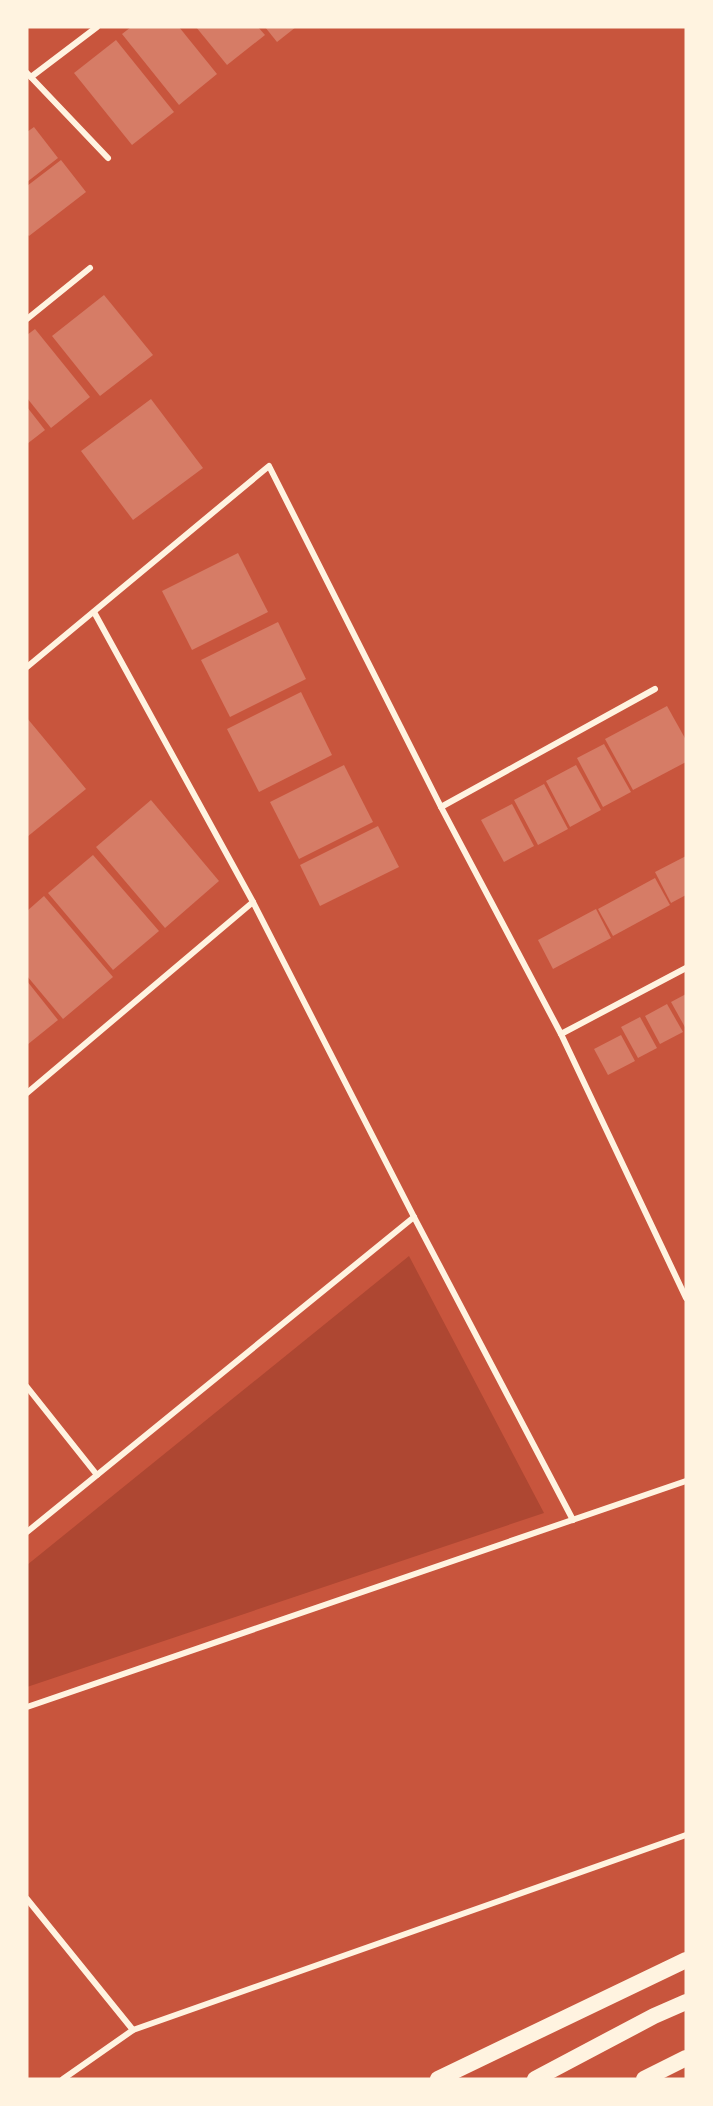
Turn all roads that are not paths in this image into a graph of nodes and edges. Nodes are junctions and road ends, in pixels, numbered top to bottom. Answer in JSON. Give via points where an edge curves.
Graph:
{"nodes":[{"id":1,"x":97,"y":27,"type":"edge"},
{"id":2,"x":29,"y":75,"type":"edge"},
{"id":3,"x":108,"y":158,"type":"dead end"},
{"id":4,"x":90,"y":268,"type":"dead end"},
{"id":5,"x":27,"y":319,"type":"edge"},
{"id":6,"x":94,"y":612,"type":"junction"},
{"id":7,"x":27,"y":667,"type":"edge"},
{"id":8,"x":655,"y":690,"type":"dead end"},
{"id":9,"x":441,"y":807,"type":"junction"},
{"id":10,"x":253,"y":902,"type":"junction"},
{"id":11,"x":686,"y":968,"type":"edge"},
{"id":12,"x":561,"y":1034,"type":"junction"},
{"id":13,"x":27,"y":1093,"type":"edge"},
{"id":14,"x":414,"y":1217,"type":"junction"},
{"id":15,"x":686,"y":1298,"type":"edge"},
{"id":16,"x":27,"y":1386,"type":"edge"},
{"id":17,"x":98,"y":1475,"type":"junction"},
{"id":18,"x":686,"y":1481,"type":"edge"},
{"id":19,"x":573,"y":1520,"type":"junction"},
{"id":20,"x":27,"y":1532,"type":"edge"},
{"id":21,"x":27,"y":1707,"type":"edge"},
{"id":22,"x":686,"y":1835,"type":"edge"},
{"id":23,"x":27,"y":1899,"type":"edge"},
{"id":24,"x":686,"y":1960,"type":"edge"},
{"id":25,"x":686,"y":2002,"type":"edge"},
{"id":26,"x":133,"y":2030,"type":"junction"},
{"id":27,"x":686,"y":2058,"type":"edge"},
{"id":28,"x":63,"y":2079,"type":"edge"},
{"id":29,"x":438,"y":2079,"type":"edge"},
{"id":30,"x":535,"y":2079,"type":"edge"},
{"id":31,"x":644,"y":2079,"type":"edge"}],
"edges":[{"from":1,"to":2,"type":"street"},
{"from":2,"to":3,"type":"street"},
{"from":4,"to":5,"type":"street"},
{"from":6,"to":7,"type":"street"},
{"from":6,"to":9,"type":"street","via":[[269,466]]},
{"from":6,"to":10,"type":"street"},
{"from":8,"to":9,"type":"street"},
{"from":9,"to":12,"type":"street"},
{"from":10,"to":13,"type":"street"},
{"from":10,"to":14,"type":"street"},
{"from":11,"to":12,"type":"street"},
{"from":12,"to":15,"type":"street"},
{"from":14,"to":17,"type":"street"},
{"from":14,"to":19,"type":"street"},
{"from":16,"to":17,"type":"street"},
{"from":17,"to":20,"type":"street"},
{"from":18,"to":19,"type":"street"},
{"from":19,"to":21,"type":"street"},
{"from":22,"to":26,"type":"street"},
{"from":23,"to":26,"type":"street"},
{"from":24,"to":29,"type":"highway"},
{"from":25,"to":30,"type":"highway"},
{"from":26,"to":28,"type":"street"},
{"from":27,"to":31,"type":"highway"}]}
